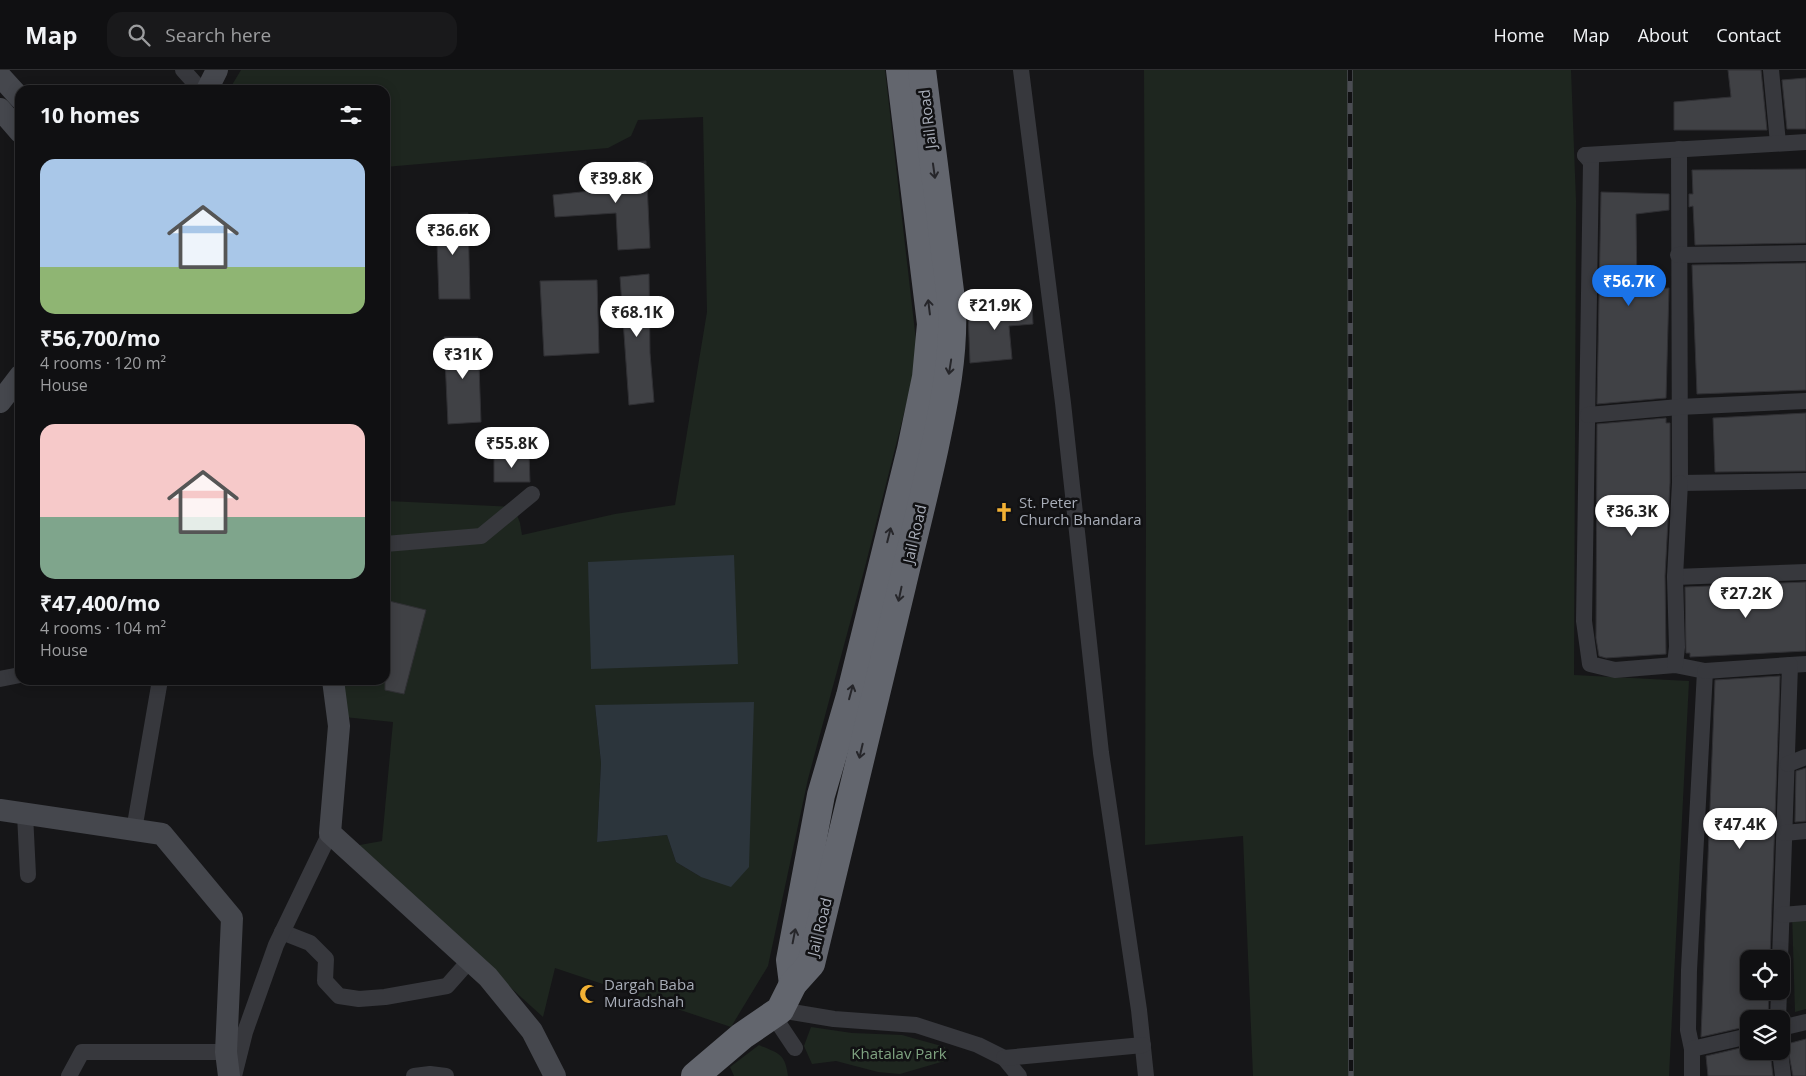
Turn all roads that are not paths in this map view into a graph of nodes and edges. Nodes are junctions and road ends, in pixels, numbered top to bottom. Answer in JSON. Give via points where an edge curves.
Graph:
{"nodes":[{"id":1,"x":183,"y":70,"type":"edge"},
{"id":2,"x":217,"y":70,"type":"edge"},
{"id":3,"x":900,"y":70,"type":"edge"},
{"id":4,"x":922,"y":70,"type":"edge"},
{"id":5,"x":1021,"y":70,"type":"edge"},
{"id":6,"x":1771,"y":70,"type":"edge"},
{"id":7,"x":0,"y":76,"type":"edge"},
{"id":8,"x":196,"y":85,"type":"edge"},
{"id":9,"x":210,"y":85,"type":"edge"},
{"id":10,"x":15,"y":92,"type":"edge"},
{"id":11,"x":0,"y":109,"type":"edge"},
{"id":12,"x":15,"y":126,"type":"edge"},
{"id":13,"x":1806,"y":142,"type":"edge"},
{"id":14,"x":1778,"y":144,"type":"junction"},
{"id":15,"x":1679,"y":150,"type":"junction"},
{"id":16,"x":1806,"y":253,"type":"edge"},
{"id":17,"x":1678,"y":255,"type":"junction"},
{"id":18,"x":15,"y":382,"type":"edge"},
{"id":19,"x":1,"y":399,"type":"edge"},
{"id":20,"x":1806,"y":401,"type":"edge"},
{"id":21,"x":1679,"y":407,"type":"junction"},
{"id":22,"x":1588,"y":415,"type":"junction"},
{"id":23,"x":1806,"y":480,"type":"edge"},
{"id":24,"x":1680,"y":483,"type":"junction"},
{"id":25,"x":532,"y":494,"type":"dead end"},
{"id":26,"x":390,"y":544,"type":"edge"},
{"id":27,"x":1806,"y":572,"type":"edge"},
{"id":28,"x":1675,"y":577,"type":"junction"},
{"id":29,"x":1675,"y":664,"type":"junction"},
{"id":30,"x":1798,"y":665,"type":"edge"},
{"id":31,"x":1705,"y":671,"type":"junction"},
{"id":32,"x":15,"y":676,"type":"edge"},
{"id":33,"x":0,"y":679,"type":"edge"},
{"id":34,"x":159,"y":685,"type":"edge"},
{"id":35,"x":334,"y":685,"type":"edge"},
{"id":36,"x":1806,"y":758,"type":"edge"},
{"id":37,"x":1788,"y":764,"type":"junction"},
{"id":38,"x":0,"y":810,"type":"edge"},
{"id":39,"x":25,"y":814,"type":"junction"},
{"id":40,"x":134,"y":830,"type":"junction"},
{"id":41,"x":1806,"y":832,"type":"edge"},
{"id":42,"x":330,"y":833,"type":"junction"},
{"id":43,"x":1785,"y":833,"type":"junction"},
{"id":44,"x":28,"y":875,"type":"dead end"},
{"id":45,"x":1806,"y":913,"type":"edge"},
{"id":46,"x":1782,"y":915,"type":"junction"},
{"id":47,"x":282,"y":932,"type":"junction"},
{"id":48,"x":1780,"y":950,"type":"edge"},
{"id":49,"x":470,"y":960,"type":"junction"},
{"id":50,"x":793,"y":984,"type":"junction"},
{"id":51,"x":776,"y":1012,"type":"junction"},
{"id":52,"x":1806,"y":1022,"type":"edge"},
{"id":53,"x":1790,"y":1026,"type":"edge"},
{"id":54,"x":1740,"y":1038,"type":"edge"},
{"id":55,"x":1143,"y":1045,"type":"junction"},
{"id":56,"x":795,"y":1048,"type":"dead end"},
{"id":57,"x":1692,"y":1049,"type":"junction"},
{"id":58,"x":226,"y":1052,"type":"junction"},
{"id":59,"x":1004,"y":1058,"type":"junction"},
{"id":60,"x":1781,"y":1060,"type":"edge"},
{"id":61,"x":69,"y":1076,"type":"edge"},
{"id":62,"x":229,"y":1076,"type":"edge"},
{"id":63,"x":234,"y":1076,"type":"edge"},
{"id":64,"x":414,"y":1076,"type":"edge"},
{"id":65,"x":446,"y":1076,"type":"edge"},
{"id":66,"x":555,"y":1076,"type":"edge"},
{"id":67,"x":695,"y":1076,"type":"edge"},
{"id":68,"x":1019,"y":1076,"type":"edge"},
{"id":69,"x":1146,"y":1076,"type":"edge"},
{"id":70,"x":1692,"y":1076,"type":"edge"},
{"id":71,"x":1783,"y":1076,"type":"edge"}],
"edges":[{"from":1,"to":8,"type":"street"},
{"from":2,"to":9,"type":"main road"},
{"from":50,"to":3,"type":"highway","name":"Jail Road","one_way":true,"via":[[790,960],[821,795],[850,696],[926,377],[931,324]]},
{"from":4,"to":50,"type":"highway","name":"Jail Road","one_way":true,"via":[[954,342],[915,536],[811,964]]},
{"from":5,"to":55,"type":"street","via":[[1063,403],[1101,753]]},
{"from":6,"to":14,"type":"street"},
{"from":7,"to":10,"type":"main road"},
{"from":11,"to":12,"type":"main road"},
{"from":13,"to":14,"type":"street"},
{"from":14,"to":15,"type":"street"},
{"from":15,"to":17,"type":"street"},
{"from":15,"to":22,"type":"street","via":[[1585,155],[1591,162]]},
{"from":16,"to":17,"type":"street"},
{"from":17,"to":21,"type":"street"},
{"from":18,"to":19,"type":"main road"},
{"from":20,"to":21,"type":"street"},
{"from":21,"to":22,"type":"street"},
{"from":21,"to":24,"type":"street"},
{"from":22,"to":29,"type":"street","via":[[1584,621],[1590,664],[1615,670]]},
{"from":23,"to":24,"type":"street"},
{"from":24,"to":28,"type":"street"},
{"from":25,"to":26,"type":"street","via":[[481,536]]},
{"from":27,"to":28,"type":"street"},
{"from":28,"to":29,"type":"street"},
{"from":29,"to":31,"type":"street"},
{"from":30,"to":31,"type":"street"},
{"from":30,"to":37,"type":"street"},
{"from":31,"to":57,"type":"street","via":[[1689,970],[1688,1030]]},
{"from":32,"to":33,"type":"street"},
{"from":34,"to":40,"type":"street"},
{"from":35,"to":42,"type":"main road","via":[[339,726]]},
{"from":36,"to":37,"type":"street"},
{"from":37,"to":43,"type":"street"},
{"from":38,"to":39,"type":"main road"},
{"from":39,"to":40,"type":"main road"},
{"from":39,"to":44,"type":"street"},
{"from":40,"to":58,"type":"main road","via":[[162,834],[232,918]]},
{"from":41,"to":43,"type":"street"},
{"from":42,"to":47,"type":"street"},
{"from":42,"to":49,"type":"main road"},
{"from":43,"to":46,"type":"street"},
{"from":45,"to":46,"type":"street"},
{"from":46,"to":48,"type":"street"},
{"from":47,"to":49,"type":"street","via":[[310,944],[326,959],[325,982],[339,996],[359,999],[385,998],[447,986]]},
{"from":47,"to":63,"type":"street","via":[[245,1032]]},
{"from":49,"to":66,"type":"main road","via":[[532,1031]]},
{"from":50,"to":51,"type":"highway","name":"Jail Road"},
{"from":51,"to":56,"type":"street"},
{"from":51,"to":59,"type":"street","via":[[916,1025],[978,1045]]},
{"from":51,"to":67,"type":"highway","name":"Jail Road"},
{"from":52,"to":53,"type":"street"},
{"from":54,"to":57,"type":"street"},
{"from":55,"to":59,"type":"street"},
{"from":55,"to":69,"type":"street"},
{"from":57,"to":70,"type":"street"},
{"from":58,"to":61,"type":"street","via":[[82,1052]]},
{"from":58,"to":62,"type":"main road"},
{"from":59,"to":68,"type":"street"},
{"from":60,"to":71,"type":"street"},
{"from":64,"to":65,"type":"street"}]}
